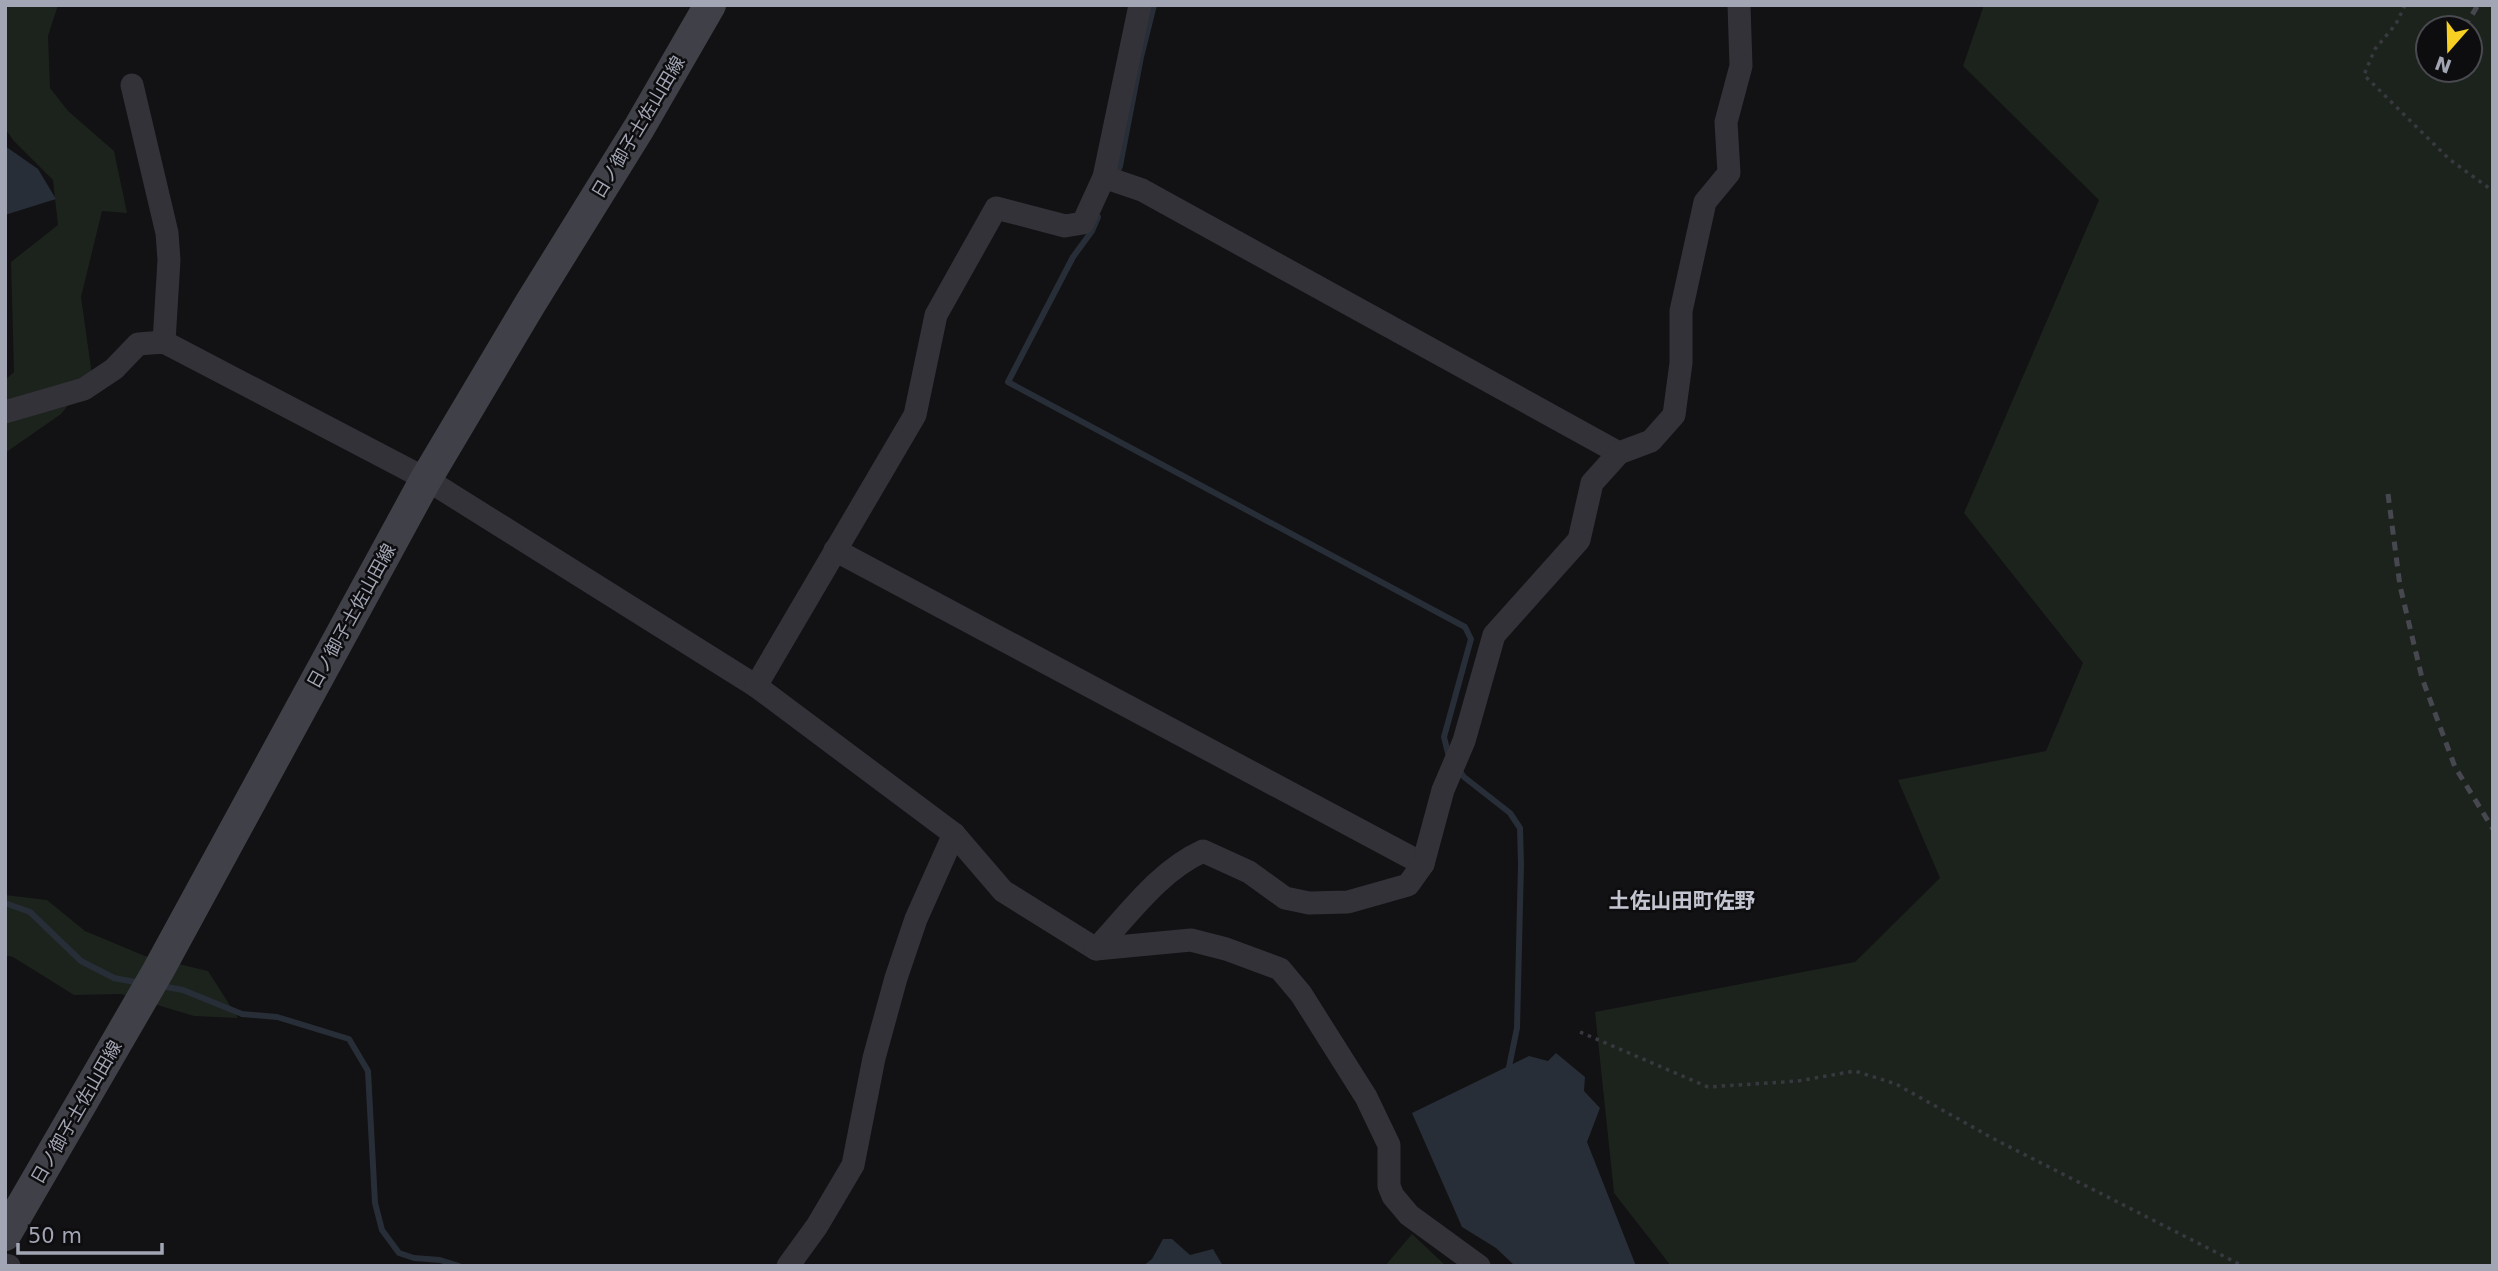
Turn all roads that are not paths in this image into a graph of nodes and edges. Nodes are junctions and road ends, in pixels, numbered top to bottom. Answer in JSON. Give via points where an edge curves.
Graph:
{"nodes":[{"id":1,"x":710,"y":5,"type":"edge"},
{"id":2,"x":1140,"y":5,"type":"edge"},
{"id":3,"x":1740,"y":5,"type":"edge"},
{"id":4,"x":132,"y":85,"type":"dead end"},
{"id":5,"x":1104,"y":177,"type":"junction"},
{"id":6,"x":164,"y":342,"type":"junction"},
{"id":7,"x":5,"y":412,"type":"edge"},
{"id":8,"x":1619,"y":453,"type":"junction"},
{"id":9,"x":426,"y":479,"type":"junction"},
{"id":10,"x":835,"y":550,"type":"junction"},
{"id":11,"x":756,"y":686,"type":"junction"},
{"id":12,"x":954,"y":834,"type":"junction"},
{"id":13,"x":1423,"y":863,"type":"junction"},
{"id":14,"x":1096,"y":949,"type":"junction"},
{"id":15,"x":5,"y":1235,"type":"edge"},
{"id":16,"x":788,"y":1266,"type":"edge"},
{"id":17,"x":1479,"y":1266,"type":"edge"}],
"edges":[{"from":1,"to":9,"type":"main road","name":"日ノ御子土佐山田線"},
{"from":2,"to":5,"type":"street"},
{"from":3,"to":8,"type":"street","via":[[1741,66],[1726,122],[1729,173],[1705,202],[1681,311],[1674,415],[1651,441]]},
{"from":4,"to":6,"type":"street","via":[[167,233]]},
{"from":5,"to":8,"type":"street","via":[[1142,190]]},
{"from":5,"to":10,"type":"street","via":[[1083,223],[1065,226],[996,208],[936,315],[915,415]]},
{"from":6,"to":7,"type":"street","via":[[138,344],[114,369],[84,389]]},
{"from":6,"to":9,"type":"street"},
{"from":8,"to":13,"type":"street","via":[[1592,483],[1579,540],[1494,635]]},
{"from":9,"to":11,"type":"street"},
{"from":9,"to":15,"type":"main road","name":"日ノ御子土佐山田線","via":[[152,982]]},
{"from":10,"to":11,"type":"street"},
{"from":10,"to":13,"type":"street"},
{"from":11,"to":12,"type":"street"},
{"from":12,"to":14,"type":"street","via":[[1003,891]]},
{"from":12,"to":16,"type":"street","via":[[895,978],[853,1165]]},
{"from":13,"to":14,"type":"street","via":[[1408,885],[1348,902],[1309,903],[1285,898],[1249,872],[1203,851],[1160,879]]},
{"from":14,"to":17,"type":"street","via":[[1191,940],[1280,969],[1301,993],[1366,1097],[1389,1145],[1393,1196],[1409,1215]]}]}
